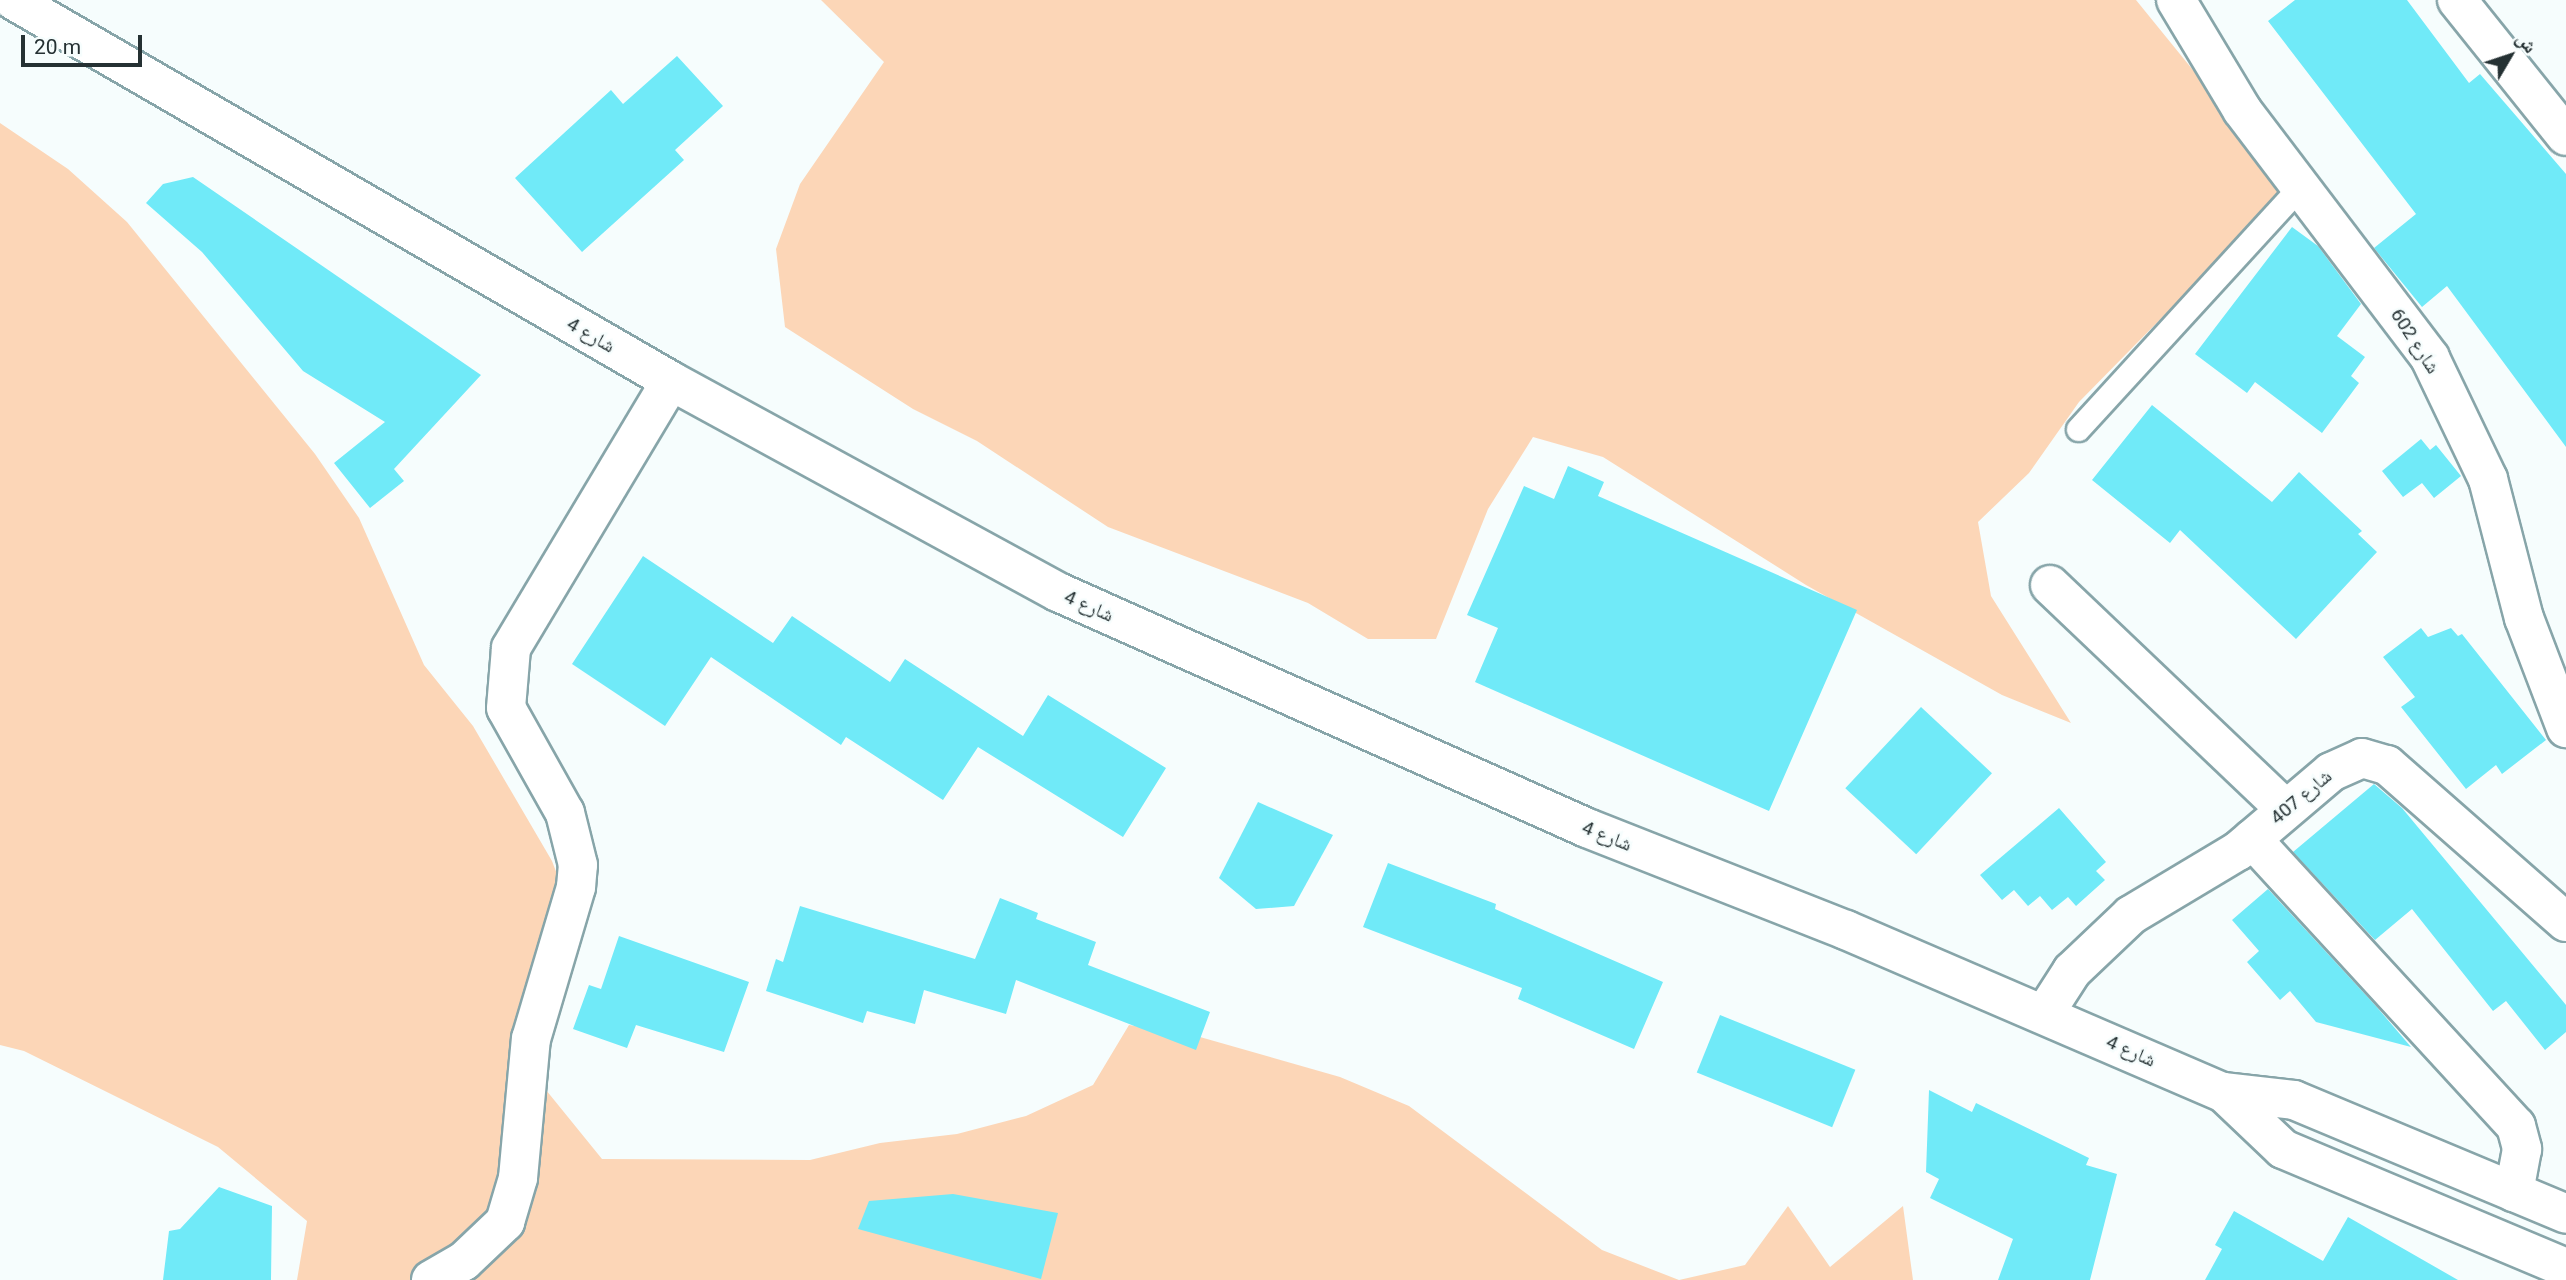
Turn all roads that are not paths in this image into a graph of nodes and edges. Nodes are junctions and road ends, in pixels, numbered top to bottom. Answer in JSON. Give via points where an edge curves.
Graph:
{"nodes":[{"id":1,"x":13,"y":0,"type":"edge"},
{"id":2,"x":2176,"y":0,"type":"edge"},
{"id":3,"x":2457,"y":0,"type":"edge"},
{"id":4,"x":2566,"y":136,"type":"edge"},
{"id":5,"x":2301,"y":186,"type":"junction"},
{"id":6,"x":671,"y":381,"type":"junction"},
{"id":7,"x":2078,"y":429,"type":"dead end"},
{"id":8,"x":2050,"y":585,"type":"dead end"},
{"id":9,"x":2566,"y":728,"type":"edge"},
{"id":10,"x":2285,"y":809,"type":"junction"},
{"id":11,"x":2252,"y":839,"type":"junction"},
{"id":12,"x":2566,"y":922,"type":"edge"},
{"id":13,"x":2045,"y":1013,"type":"junction"},
{"id":14,"x":2223,"y":1092,"type":"junction"},
{"id":15,"x":2514,"y":1192,"type":"junction"},
{"id":16,"x":2566,"y":1214,"type":"edge"},
{"id":17,"x":2566,"y":1268,"type":"edge"},
{"id":18,"x":431,"y":1280,"type":"edge"}],
"edges":[{"from":1,"to":6,"type":"street","name":"شارع 4"},
{"from":2,"to":5,"type":"street","name":"شارع 602","via":[[2242,110]]},
{"from":3,"to":4,"type":"street"},
{"from":5,"to":7,"type":"lane"},
{"from":5,"to":9,"type":"street","name":"شارع 602","via":[[2430,358],[2466,431],[2488,479],[2524,618]]},
{"from":6,"to":13,"type":"street","name":"شارع 4","via":[[1058,593],[1587,828]]},
{"from":6,"to":18,"type":"street","via":[[511,648],[506,708],[565,813],[578,865],[576,887],[531,1039],[517,1178],[505,1222],[464,1261]]},
{"from":8,"to":10,"type":"street"},
{"from":10,"to":11,"type":"street","name":"شارع 407"},
{"from":10,"to":12,"type":"street","name":"شارع 407","via":[[2347,761],[2374,759],[2415,788]]},
{"from":11,"to":13,"type":"street","name":"شارع 407","via":[[2101,940]]},
{"from":11,"to":15,"type":"street","via":[[2516,1126],[2522,1149]]},
{"from":13,"to":14,"type":"street","name":"شارع 4"},
{"from":14,"to":15,"type":"street","name":"شارع 4","via":[[2294,1100]]},
{"from":14,"to":17,"type":"street","name":"شارع 4","via":[[2283,1149]]},
{"from":15,"to":16,"type":"street","name":"شارع 4"}]}
